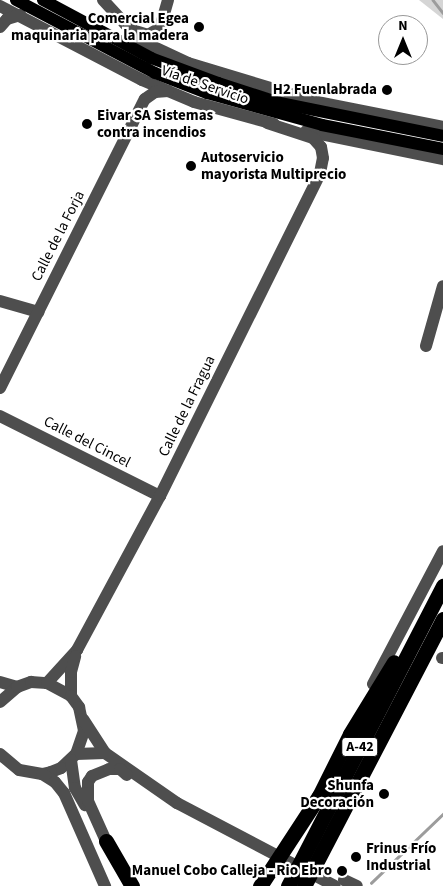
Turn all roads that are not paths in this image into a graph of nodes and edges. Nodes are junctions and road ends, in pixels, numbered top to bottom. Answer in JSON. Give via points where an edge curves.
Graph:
{"nodes":[{"id":1,"x":16,"y":0,"type":"edge"},
{"id":2,"x":44,"y":0,"type":"edge"},
{"id":3,"x":103,"y":0,"type":"edge"},
{"id":4,"x":0,"y":6,"type":"edge"},
{"id":5,"x":166,"y":6,"type":"edge"},
{"id":6,"x":20,"y":15,"type":"junction"},
{"id":7,"x":0,"y":27,"type":"edge"},
{"id":8,"x":128,"y":28,"type":"junction"},
{"id":9,"x":142,"y":80,"type":"junction"},
{"id":10,"x":168,"y":91,"type":"junction"},
{"id":11,"x":145,"y":99,"type":"junction"},
{"id":12,"x":267,"y":123,"type":"junction"},
{"id":13,"x":443,"y":127,"type":"edge"},
{"id":14,"x":443,"y":136,"type":"edge"},
{"id":15,"x":443,"y":148,"type":"edge"},
{"id":16,"x":443,"y":159,"type":"edge"},
{"id":17,"x":443,"y":286,"type":"edge"},
{"id":18,"x":0,"y":301,"type":"edge"},
{"id":19,"x":38,"y":312,"type":"junction"},
{"id":20,"x":426,"y":346,"type":"dead end"},
{"id":21,"x":0,"y":388,"type":"edge"},
{"id":22,"x":0,"y":416,"type":"edge"},
{"id":23,"x":160,"y":496,"type":"junction"},
{"id":24,"x":443,"y":551,"type":"edge"},
{"id":25,"x":443,"y":586,"type":"edge"},
{"id":26,"x":432,"y":609,"type":"junction"},
{"id":27,"x":442,"y":622,"type":"edge"},
{"id":28,"x":77,"y":650,"type":"junction"},
{"id":29,"x":0,"y":682,"type":"edge"},
{"id":30,"x":47,"y":683,"type":"junction"},
{"id":31,"x":17,"y":687,"type":"junction"},
{"id":32,"x":71,"y":696,"type":"junction"},
{"id":33,"x":0,"y":702,"type":"edge"},
{"id":34,"x":83,"y":719,"type":"junction"},
{"id":35,"x":350,"y":734,"type":"junction"},
{"id":36,"x":105,"y":753,"type":"junction"},
{"id":37,"x":0,"y":754,"type":"edge"},
{"id":38,"x":74,"y":757,"type":"junction"},
{"id":39,"x":42,"y":774,"type":"junction"},
{"id":40,"x":318,"y":796,"type":"junction"},
{"id":41,"x":178,"y":803,"type":"junction"},
{"id":42,"x":106,"y":841,"type":"junction"},
{"id":43,"x":342,"y":884,"type":"edge"},
{"id":44,"x":104,"y":886,"type":"edge"},
{"id":45,"x":132,"y":886,"type":"edge"},
{"id":46,"x":260,"y":886,"type":"edge"},
{"id":47,"x":269,"y":886,"type":"edge"},
{"id":48,"x":288,"y":886,"type":"edge"},
{"id":49,"x":304,"y":886,"type":"edge"},
{"id":50,"x":357,"y":886,"type":"edge"}],
"edges":[{"from":1,"to":15,"type":"main road","via":[[154,72],[207,93],[322,125]]},
{"from":2,"to":14,"type":"main road","via":[[175,68],[280,103]]},
{"from":3,"to":8,"type":"street","name":"Vía de Servicio"},
{"from":4,"to":6,"type":"street","name":"Vía de Servicio"},
{"from":5,"to":8,"type":"street","via":[[160,28],[154,33],[148,35]]},
{"from":6,"to":7,"type":"street"},
{"from":6,"to":9,"type":"street","name":"Vía de Servicio"},
{"from":8,"to":13,"type":"street","name":"Vía de Servicio","via":[[141,41],[174,57],[264,88]]},
{"from":9,"to":10,"type":"street","name":"Vía de Servicio"},
{"from":9,"to":11,"type":"street"},
{"from":10,"to":11,"type":"street","via":[[155,92]]},
{"from":10,"to":12,"type":"street","name":"Vía de Servicio"},
{"from":11,"to":19,"type":"street","name":"Calle de la Forja"},
{"from":12,"to":16,"type":"street","name":"Vía de Servicio"},
{"from":12,"to":23,"type":"street","name":"Calle de la Fragua","via":[[313,138],[321,147],[320,173]]},
{"from":17,"to":20,"type":"street"},
{"from":18,"to":19,"type":"street"},
{"from":19,"to":21,"type":"street","name":"Calle de la Forja"},
{"from":22,"to":23,"type":"street","name":"Calle del Cincel"},
{"from":23,"to":28,"type":"street","name":"Calle de la Fragua"},
{"from":24,"to":35,"type":"street"},
{"from":25,"to":26,"type":"highway","number":"A-42"},
{"from":26,"to":35,"type":"highway","via":[[408,640]]},
{"from":26,"to":48,"type":"highway","number":"A-42"},
{"from":27,"to":49,"type":"highway","number":"A-42"},
{"from":28,"to":30,"type":"street","name":"Calle de la Fragua"},
{"from":28,"to":32,"type":"street","name":"Calle de la Fragua","via":[[71,672]]},
{"from":29,"to":31,"type":"street"},
{"from":30,"to":31,"type":"street","via":[[32,682]]},
{"from":30,"to":32,"type":"street"},
{"from":31,"to":33,"type":"street"},
{"from":32,"to":34,"type":"street"},
{"from":34,"to":36,"type":"street"},
{"from":34,"to":38,"type":"street","via":[[84,731]]},
{"from":35,"to":40,"type":"highway"},
{"from":36,"to":38,"type":"street"},
{"from":36,"to":41,"type":"street"},
{"from":37,"to":39,"type":"street","via":[[19,770]]},
{"from":38,"to":39,"type":"street","via":[[61,768]]},
{"from":38,"to":42,"type":"street","via":[[75,788]]},
{"from":39,"to":44,"type":"street","via":[[64,793]]},
{"from":40,"to":46,"type":"highway"},
{"from":40,"to":47,"type":"street"},
{"from":41,"to":42,"type":"street","via":[[148,789],[120,770],[100,771],[92,776],[86,790]]},
{"from":41,"to":43,"type":"street","via":[[230,832]]},
{"from":42,"to":45,"type":"highway"},
{"from":43,"to":50,"type":"street"}]}
